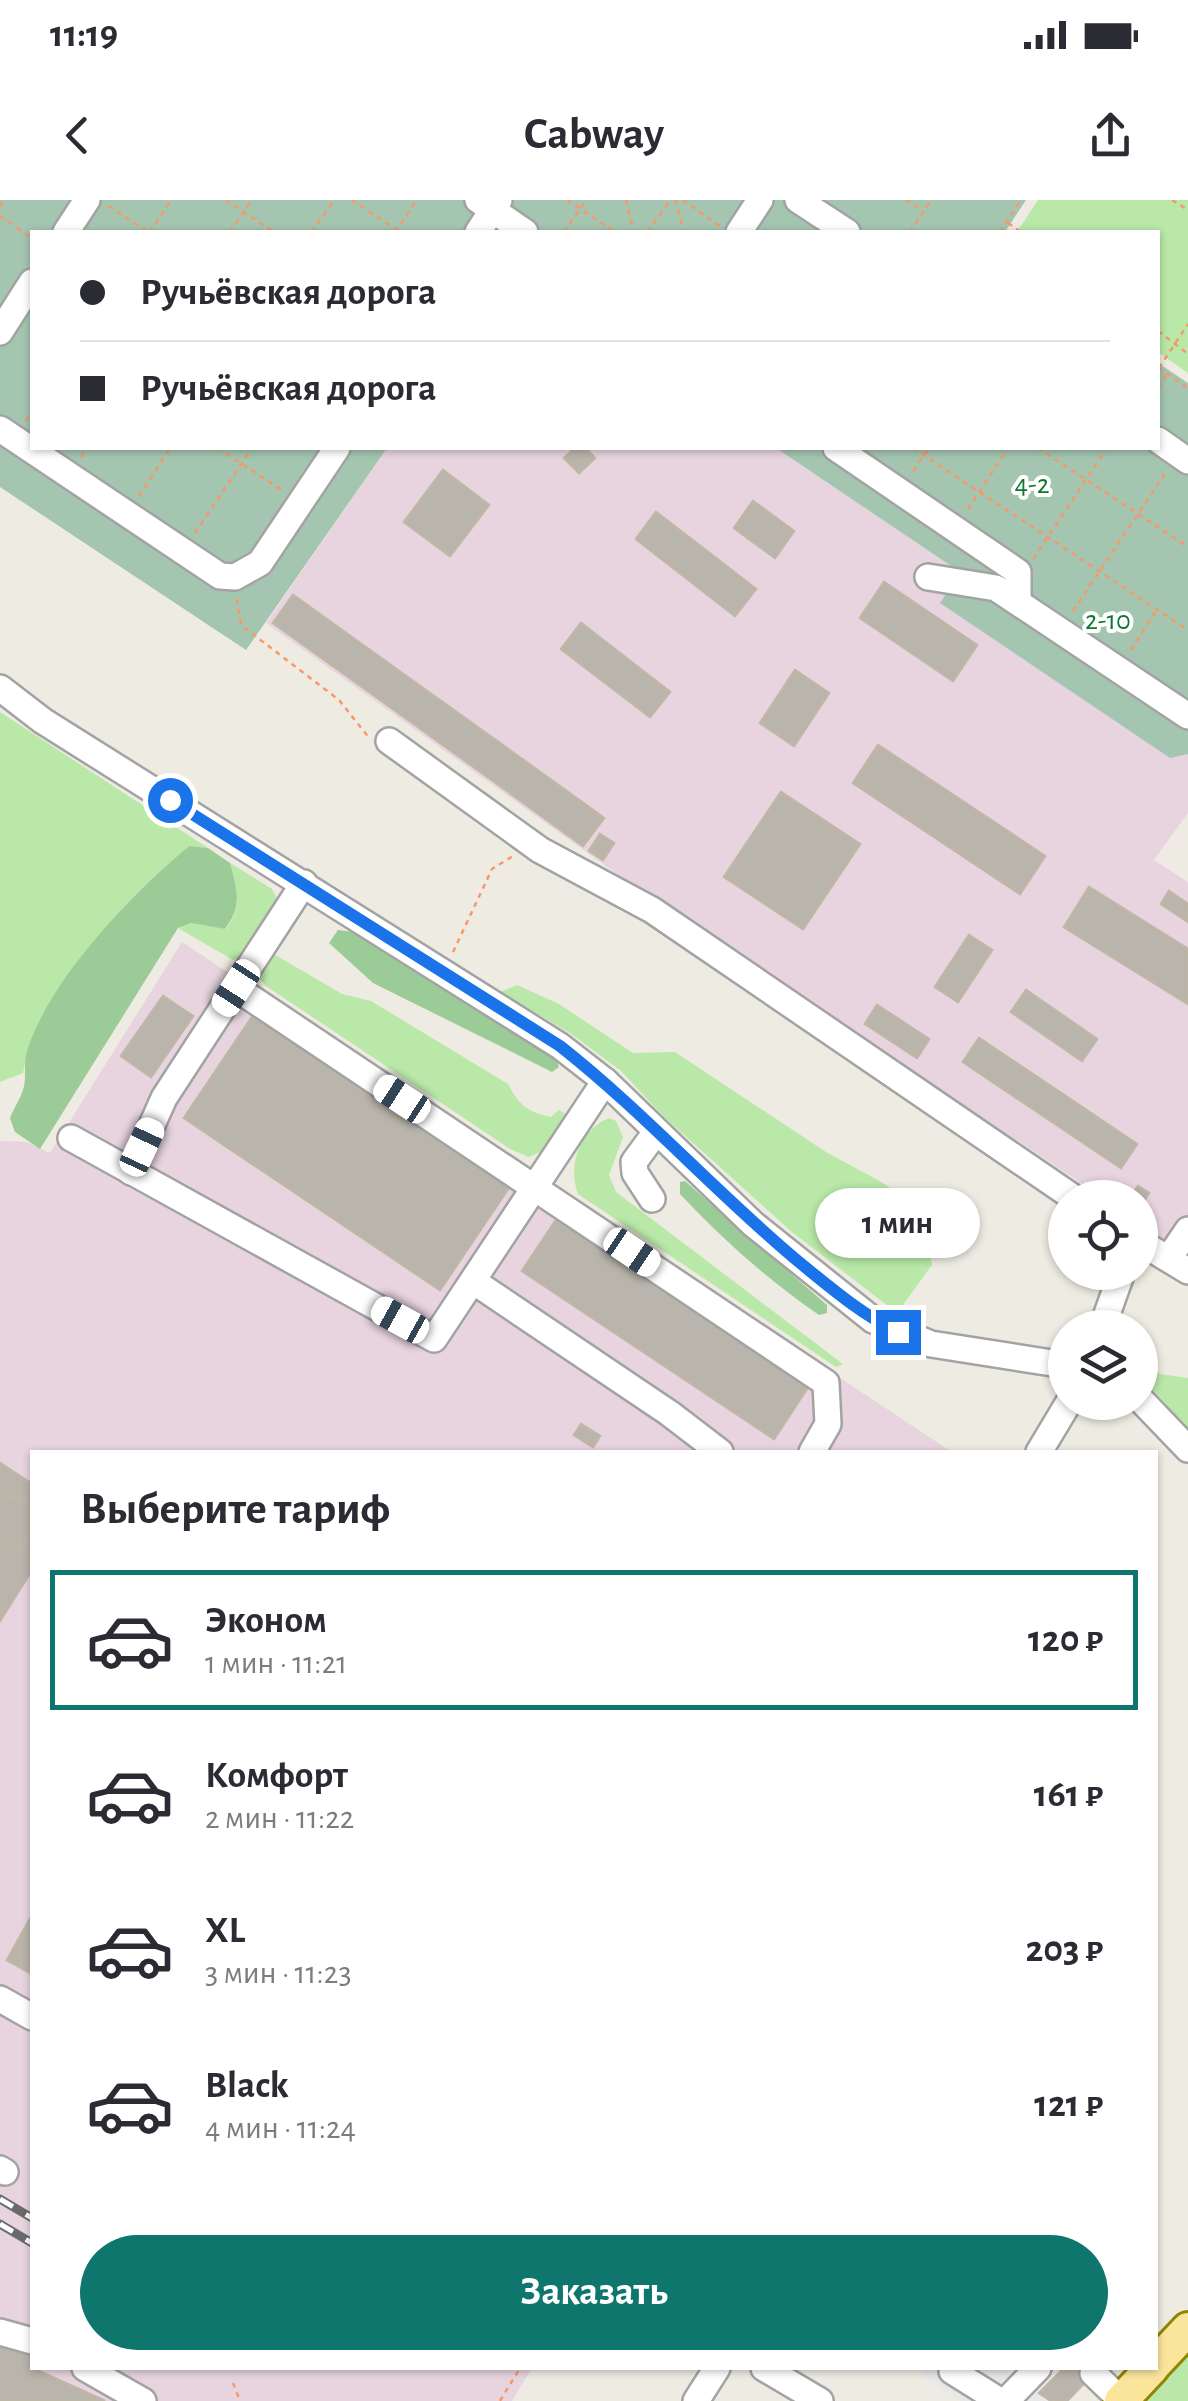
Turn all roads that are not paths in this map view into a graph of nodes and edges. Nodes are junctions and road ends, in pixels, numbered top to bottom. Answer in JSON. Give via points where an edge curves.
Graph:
{"nodes":[{"id":1,"x":87,"y":200,"type":"edge"},
{"id":2,"x":760,"y":200,"type":"edge"},
{"id":3,"x":798,"y":200,"type":"edge"},
{"id":4,"x":490,"y":203,"type":"edge"},
{"id":5,"x":67,"y":230,"type":"edge"},
{"id":6,"x":479,"y":230,"type":"edge"},
{"id":7,"x":522,"y":230,"type":"edge"},
{"id":8,"x":740,"y":230,"type":"edge"},
{"id":9,"x":844,"y":230,"type":"edge"},
{"id":10,"x":30,"y":285,"type":"edge"},
{"id":11,"x":0,"y":332,"type":"edge"},
{"id":12,"x":0,"y":429,"type":"edge"},
{"id":13,"x":30,"y":449,"type":"edge"},
{"id":14,"x":31,"y":450,"type":"edge"},
{"id":15,"x":336,"y":450,"type":"edge"},
{"id":16,"x":839,"y":450,"type":"edge"},
{"id":17,"x":928,"y":577,"type":"dead end"},
{"id":18,"x":1019,"y":591,"type":"junction"},
{"id":19,"x":0,"y":688,"type":"edge"},
{"id":20,"x":1188,"y":716,"type":"edge"},
{"id":21,"x":389,"y":741,"type":"road end"},
{"id":22,"x":304,"y":883,"type":"junction"},
{"id":23,"x":236,"y":988,"type":"junction"},
{"id":24,"x":605,"y":1081,"type":"junction"},
{"id":25,"x":656,"y":1132,"type":"junction"},
{"id":26,"x":71,"y":1138,"type":"dead end"},
{"id":27,"x":131,"y":1172,"type":"junction"},
{"id":28,"x":1048,"y":1180,"type":"edge"},
{"id":29,"x":535,"y":1187,"type":"junction"},
{"id":30,"x":652,"y":1199,"type":"dead end"},
{"id":31,"x":1188,"y":1230,"type":"edge"},
{"id":32,"x":1178,"y":1264,"type":"edge"},
{"id":33,"x":472,"y":1281,"type":"junction"},
{"id":34,"x":1048,"y":1362,"type":"edge"},
{"id":35,"x":1158,"y":1418,"type":"edge"},
{"id":36,"x":1058,"y":1420,"type":"edge"},
{"id":37,"x":1188,"y":1449,"type":"edge"},
{"id":38,"x":717,"y":1450,"type":"edge"},
{"id":39,"x":813,"y":1450,"type":"edge"},
{"id":40,"x":1040,"y":1450,"type":"edge"},
{"id":41,"x":0,"y":1998,"type":"edge"},
{"id":42,"x":30,"y":2016,"type":"edge"},
{"id":43,"x":1188,"y":2329,"type":"edge"},
{"id":44,"x":0,"y":2332,"type":"edge"},
{"id":45,"x":30,"y":2340,"type":"edge"},
{"id":46,"x":1158,"y":2362,"type":"edge"},
{"id":47,"x":89,"y":2370,"type":"edge"},
{"id":48,"x":716,"y":2370,"type":"edge"},
{"id":49,"x":767,"y":2370,"type":"edge"},
{"id":50,"x":953,"y":2370,"type":"edge"},
{"id":51,"x":1036,"y":2370,"type":"edge"},
{"id":52,"x":1150,"y":2370,"type":"edge"},
{"id":53,"x":1093,"y":2374,"type":"dead end"},
{"id":54,"x":143,"y":2401,"type":"edge"},
{"id":55,"x":696,"y":2401,"type":"edge"},
{"id":56,"x":820,"y":2401,"type":"edge"},
{"id":57,"x":1003,"y":2401,"type":"edge"},
{"id":58,"x":1121,"y":2401,"type":"edge"}],
"edges":[{"from":1,"to":5,"type":"street"},
{"from":2,"to":8,"type":"street"},
{"from":3,"to":9,"type":"street"},
{"from":4,"to":6,"type":"street"},
{"from":4,"to":7,"type":"street"},
{"from":10,"to":11,"type":"street"},
{"from":12,"to":13,"type":"street"},
{"from":14,"to":15,"type":"street","via":[[220,576],[235,577],[260,563]]},
{"from":16,"to":18,"type":"street","via":[[1018,572]]},
{"from":17,"to":18,"type":"street"},
{"from":18,"to":20,"type":"street","via":[[1060,630]]},
{"from":19,"to":22,"type":"street"},
{"from":21,"to":28,"type":"street","via":[[540,850],[652,910]]},
{"from":22,"to":23,"type":"street"},
{"from":22,"to":24,"type":"street"},
{"from":23,"to":27,"type":"street","via":[[164,1098]]},
{"from":23,"to":29,"type":"street"},
{"from":24,"to":25,"type":"street"},
{"from":24,"to":29,"type":"street"},
{"from":25,"to":30,"type":"street","via":[[634,1162]]},
{"from":25,"to":34,"type":"street","via":[[753,1224],[874,1320],[931,1344]]},
{"from":26,"to":27,"type":"street"},
{"from":27,"to":33,"type":"street","via":[[434,1339]]},
{"from":29,"to":33,"type":"street"},
{"from":29,"to":39,"type":"street","via":[[826,1383],[828,1424]]},
{"from":31,"to":32,"type":"street"},
{"from":33,"to":38,"type":"street"},
{"from":35,"to":37,"type":"street"},
{"from":36,"to":40,"type":"street"},
{"from":41,"to":42,"type":"street"},
{"from":43,"to":46,"type":"main road"},
{"from":44,"to":45,"type":"street"},
{"from":47,"to":54,"type":"street"},
{"from":48,"to":55,"type":"street"},
{"from":49,"to":56,"type":"street"},
{"from":50,"to":57,"type":"street"},
{"from":51,"to":57,"type":"street"},
{"from":52,"to":58,"type":"main road"},
{"from":53,"to":58,"type":"street"}]}
